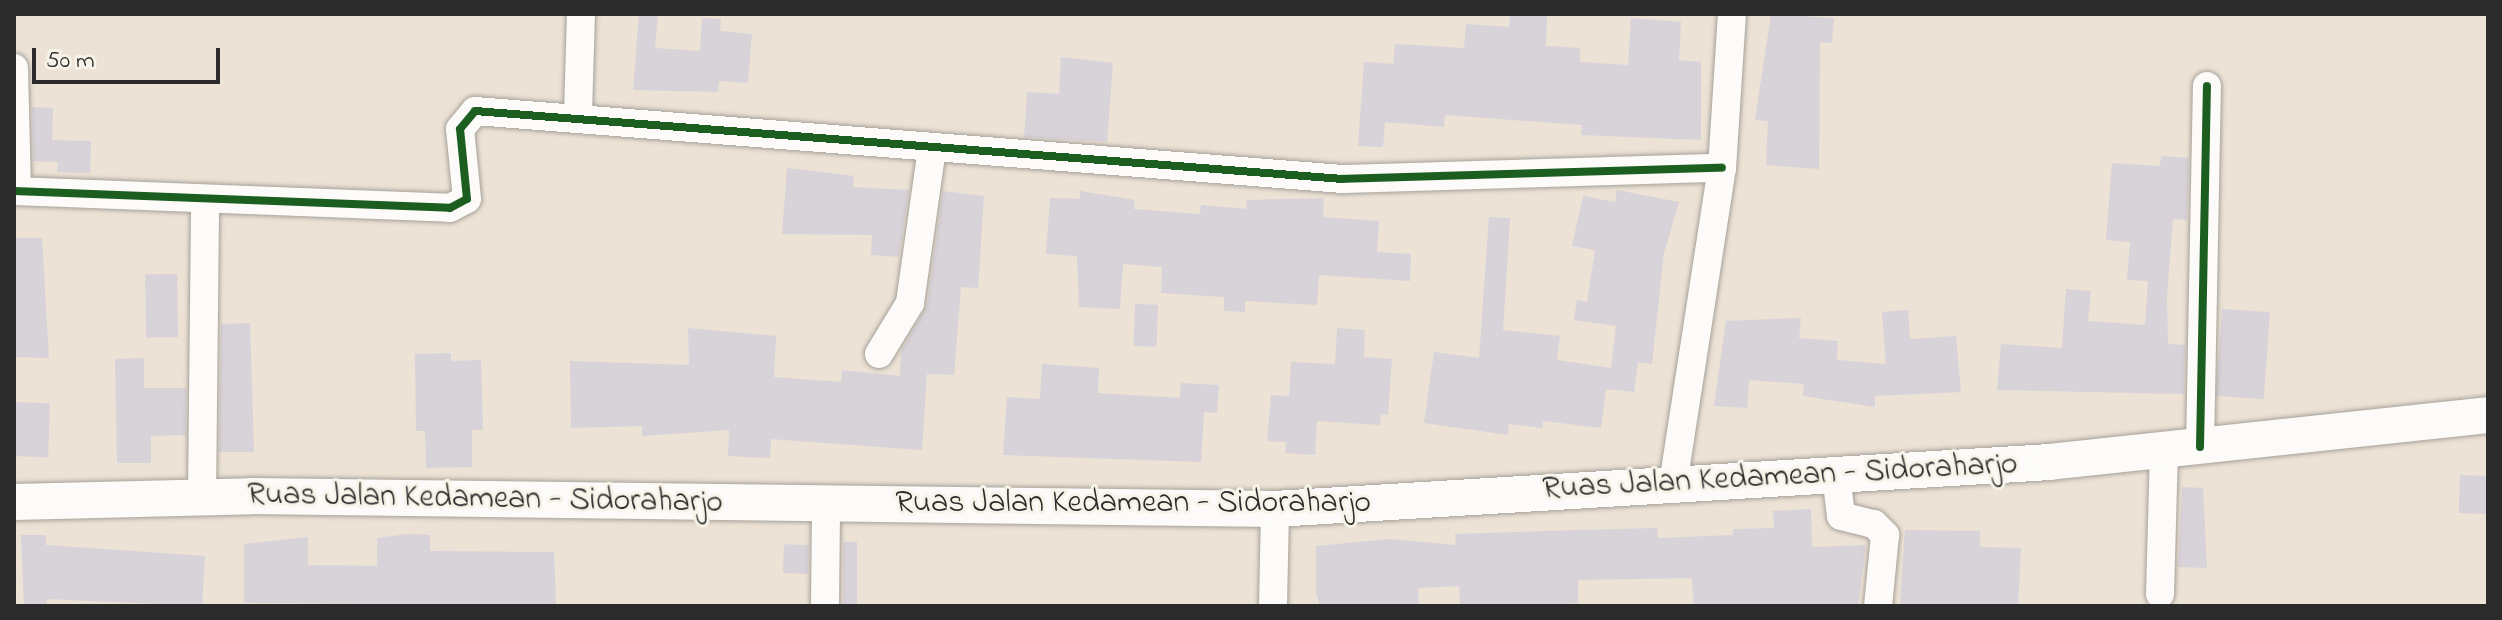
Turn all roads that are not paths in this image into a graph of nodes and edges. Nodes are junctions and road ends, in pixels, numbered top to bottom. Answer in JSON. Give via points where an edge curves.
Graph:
{"nodes":[{"id":1,"x":581,"y":14,"type":"edge"},
{"id":2,"x":1732,"y":14,"type":"edge"},
{"id":3,"x":14,"y":68,"type":"edge"},
{"id":4,"x":2207,"y":86,"type":"dead end"},
{"id":5,"x":578,"y":114,"type":"junction"},
{"id":6,"x":932,"y":148,"type":"junction"},
{"id":7,"x":1722,"y":168,"type":"junction"},
{"id":8,"x":16,"y":191,"type":"edge"},
{"id":9,"x":205,"y":202,"type":"junction"},
{"id":10,"x":879,"y":354,"type":"dead end"},
{"id":11,"x":2488,"y":415,"type":"edge"},
{"id":12,"x":2200,"y":447,"type":"junction"},
{"id":13,"x":2164,"y":451,"type":"junction"},
{"id":14,"x":1836,"y":475,"type":"junction"},
{"id":15,"x":1673,"y":484,"type":"junction"},
{"id":16,"x":202,"y":498,"type":"junction"},
{"id":17,"x":14,"y":502,"type":"edge"},
{"id":18,"x":826,"y":504,"type":"junction"},
{"id":19,"x":1275,"y":509,"type":"junction"},
{"id":20,"x":2160,"y":594,"type":"dead end"},
{"id":21,"x":825,"y":606,"type":"edge"},
{"id":22,"x":1273,"y":606,"type":"edge"},
{"id":23,"x":1878,"y":606,"type":"edge"}],
"edges":[{"from":1,"to":5,"type":"street"},
{"from":2,"to":7,"type":"street"},
{"from":3,"to":8,"type":"street"},
{"from":4,"to":12,"type":"street"},
{"from":5,"to":6,"type":"street"},
{"from":5,"to":9,"type":"street","via":[[475,111],[460,129],[467,199],[461,206]]},
{"from":6,"to":7,"type":"street","via":[[1342,179]]},
{"from":6,"to":10,"type":"street","via":[[910,303]]},
{"from":7,"to":15,"type":"street"},
{"from":8,"to":9,"type":"street"},
{"from":9,"to":16,"type":"street"},
{"from":11,"to":12,"type":"main road","name":"Ruas Jalan Kedamean - Sidoraharjo"},
{"from":12,"to":13,"type":"main road","name":"Ruas Jalan Kedamean - Sidoraharjo"},
{"from":13,"to":14,"type":"main road","name":"Ruas Jalan Kedamean - Sidoraharjo"},
{"from":13,"to":20,"type":"street"},
{"from":14,"to":15,"type":"main road","name":"Ruas Jalan Kedamean - Sidoraharjo"},
{"from":14,"to":23,"type":"street","via":[[1841,516],[1874,524],[1885,535]]},
{"from":15,"to":19,"type":"main road","name":"Ruas Jalan Kedamean - Sidoraharjo"},
{"from":16,"to":17,"type":"main road","name":"Ruas Jalan Kedamean - Sidoraharjo"},
{"from":16,"to":18,"type":"main road","name":"Ruas Jalan Kedamean - Sidoraharjo"},
{"from":18,"to":19,"type":"main road","name":"Ruas Jalan Kedamean - Sidoraharjo"},
{"from":18,"to":21,"type":"street"},
{"from":19,"to":22,"type":"street"}]}
